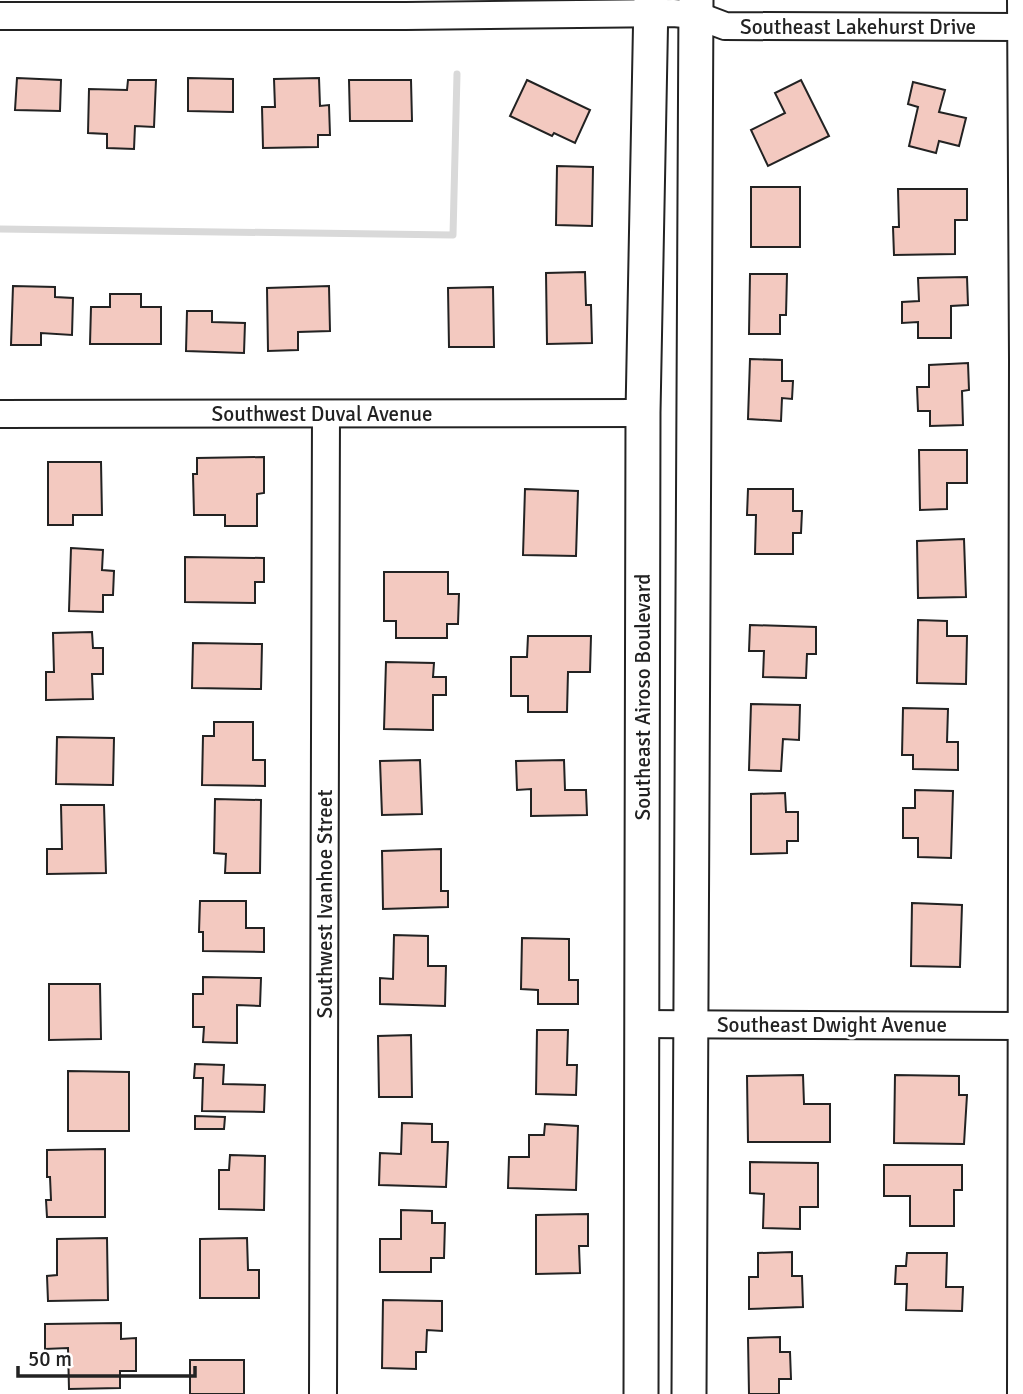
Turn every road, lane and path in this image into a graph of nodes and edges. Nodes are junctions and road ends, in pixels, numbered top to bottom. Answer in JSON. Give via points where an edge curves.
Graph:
{"nodes":[{"id":1,"x":1021,"y":0,"type":"edge"},
{"id":2,"x":681,"y":7,"type":"edge"},
{"id":3,"x":0,"y":16,"type":"edge"},
{"id":4,"x":1022,"y":27,"type":"edge"},
{"id":5,"x":1023,"y":359,"type":"edge"},
{"id":6,"x":643,"y":413,"type":"junction"},
{"id":7,"x":0,"y":414,"type":"edge"},
{"id":8,"x":326,"y":414,"type":"junction"},
{"id":9,"x":1022,"y":692,"type":"edge"},
{"id":10,"x":642,"y":1024,"type":"junction"},
{"id":11,"x":691,"y":1024,"type":"junction"},
{"id":12,"x":1022,"y":1026,"type":"edge"},
{"id":13,"x":1022,"y":1363,"type":"edge"},
{"id":14,"x":323,"y":1394,"type":"edge"},
{"id":15,"x":641,"y":1394,"type":"edge"},
{"id":16,"x":690,"y":1394,"type":"edge"},
{"id":17,"x":1021,"y":1394,"type":"edge"}],
"edges":[{"from":1,"to":4,"type":"street"},
{"from":2,"to":3,"type":"street","name":"Southeast Lakehurst Drive","via":[[406,16]]},
{"from":2,"to":4,"type":"street","name":"Southeast Lakehurst Drive","via":[[725,26]]},
{"from":2,"to":6,"type":"main road","name":"Southeast Airoso Boulevard"},
{"from":2,"to":11,"type":"main road"},
{"from":4,"to":5,"type":"street"},
{"from":5,"to":9,"type":"street"},
{"from":6,"to":8,"type":"street","name":"Southwest Duval Avenue"},
{"from":6,"to":10,"type":"main road","name":"Southeast Airoso Boulevard"},
{"from":7,"to":8,"type":"street","name":"Southwest Duval Avenue"},
{"from":8,"to":14,"type":"street","name":"Southwest Ivanhoe Street"},
{"from":9,"to":12,"type":"street"},
{"from":10,"to":11,"type":"street","name":"Southeast Dwight Avenue"},
{"from":10,"to":15,"type":"main road","name":"Southeast Airoso Boulevard"},
{"from":11,"to":12,"type":"street","name":"Southeast Dwight Avenue"},
{"from":11,"to":16,"type":"main road"},
{"from":12,"to":13,"type":"street"},
{"from":13,"to":17,"type":"street"}]}
